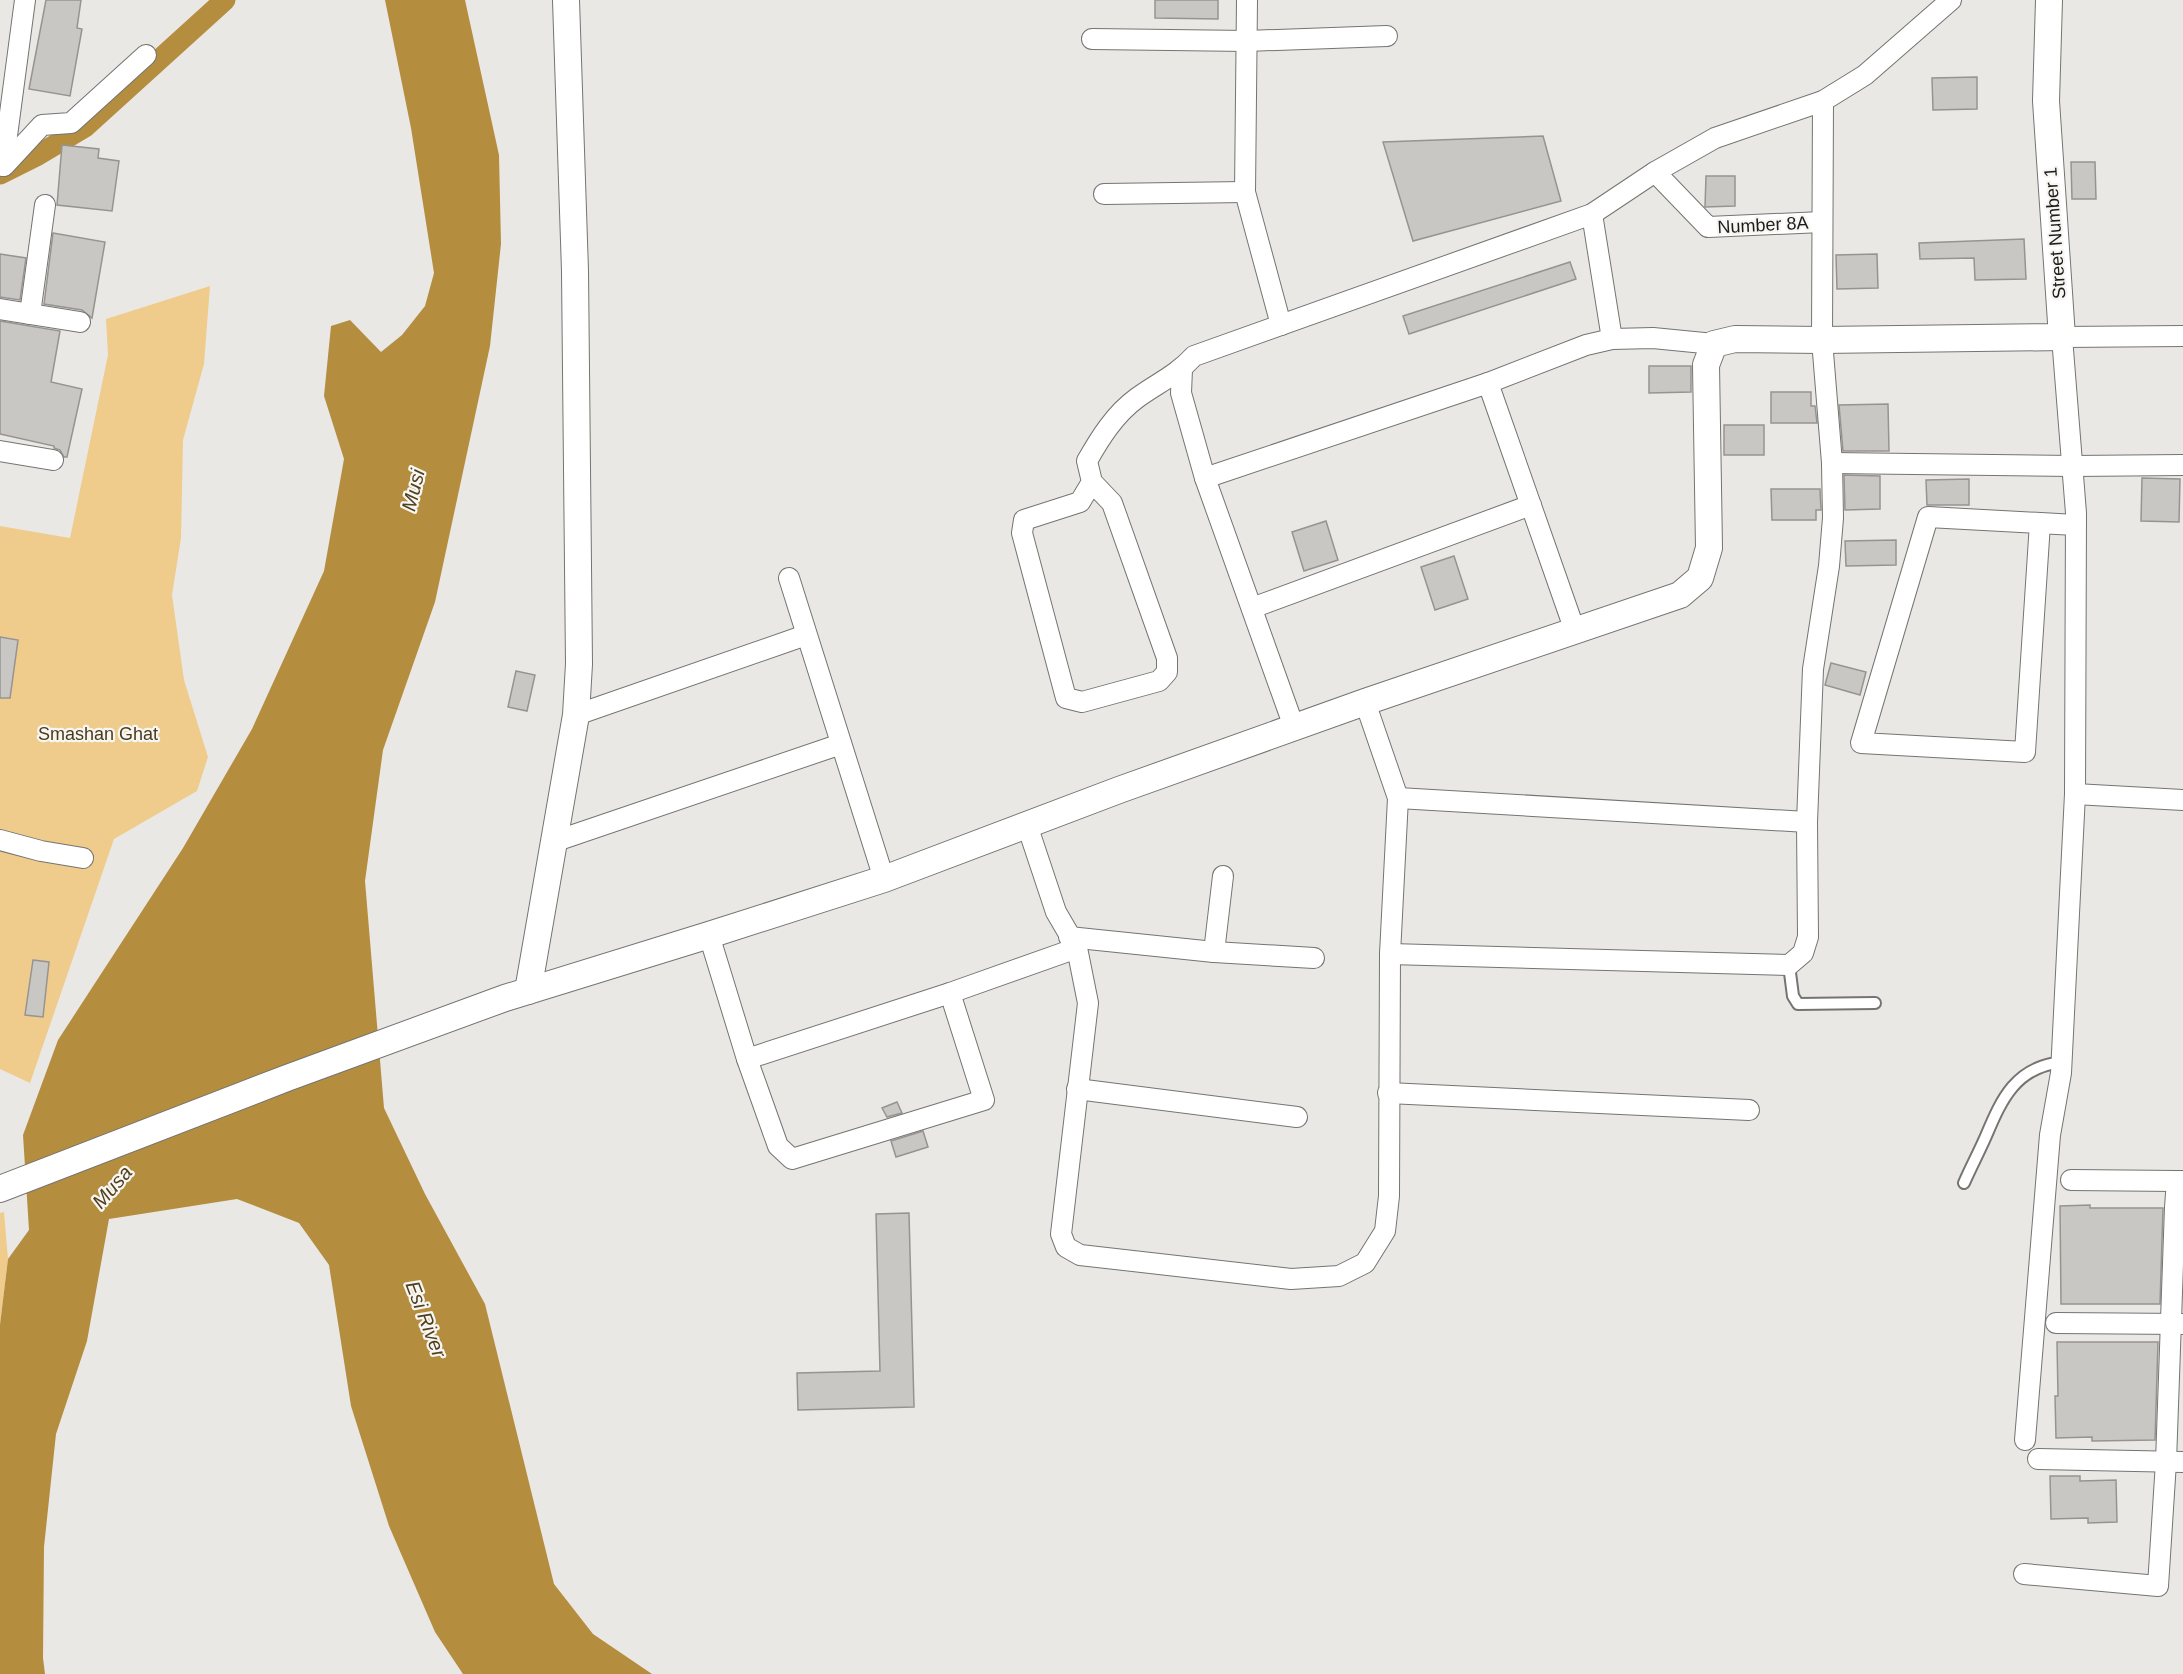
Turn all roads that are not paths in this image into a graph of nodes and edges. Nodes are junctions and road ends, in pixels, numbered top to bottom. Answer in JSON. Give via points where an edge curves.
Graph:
{"nodes":[{"id":1,"x":25,"y":0,"type":"edge"},
{"id":2,"x":566,"y":0,"type":"edge"},
{"id":3,"x":1247,"y":0,"type":"edge"},
{"id":4,"x":1951,"y":0,"type":"edge"},
{"id":5,"x":2049,"y":0,"type":"edge"},
{"id":6,"x":1387,"y":36,"type":"dead end"},
{"id":7,"x":1092,"y":39,"type":"dead end"},
{"id":8,"x":1247,"y":41,"type":"junction"},
{"id":9,"x":146,"y":55,"type":"dead end"},
{"id":10,"x":1823,"y":101,"type":"junction"},
{"id":11,"x":2,"y":166,"type":"edge"},
{"id":12,"x":1655,"y":172,"type":"junction"},
{"id":13,"x":1245,"y":192,"type":"junction"},
{"id":14,"x":1104,"y":194,"type":"dead end"},
{"id":15,"x":45,"y":205,"type":"dead end"},
{"id":16,"x":1592,"y":214,"type":"junction"},
{"id":17,"x":1822,"y":222,"type":"junction"},
{"id":18,"x":0,"y":309,"type":"edge"},
{"id":19,"x":30,"y":314,"type":"junction"},
{"id":20,"x":80,"y":322,"type":"dead end"},
{"id":21,"x":1281,"y":325,"type":"junction"},
{"id":22,"x":2183,"y":336,"type":"edge"},
{"id":23,"x":2062,"y":337,"type":"junction"},
{"id":24,"x":1612,"y":339,"type":"junction"},
{"id":25,"x":1822,"y":340,"type":"junction"},
{"id":26,"x":1714,"y":345,"type":"junction"},
{"id":27,"x":1182,"y":369,"type":"junction"},
{"id":28,"x":1488,"y":383,"type":"junction"},
{"id":29,"x":0,"y":451,"type":"edge"},
{"id":30,"x":53,"y":460,"type":"dead end"},
{"id":31,"x":1832,"y":463,"type":"junction"},
{"id":32,"x":2183,"y":465,"type":"edge"},
{"id":33,"x":2073,"y":466,"type":"junction"},
{"id":34,"x":1205,"y":478,"type":"junction"},
{"id":35,"x":1092,"y":482,"type":"junction"},
{"id":36,"x":1531,"y":505,"type":"junction"},
{"id":37,"x":2040,"y":523,"type":"junction"},
{"id":38,"x":2076,"y":525,"type":"junction"},
{"id":39,"x":789,"y":578,"type":"dead end"},
{"id":40,"x":1252,"y":609,"type":"junction"},
{"id":41,"x":1575,"y":632,"type":"junction"},
{"id":42,"x":806,"y":634,"type":"junction"},
{"id":43,"x":1365,"y":702,"type":"junction"},
{"id":44,"x":576,"y":716,"type":"junction"},
{"id":45,"x":1294,"y":728,"type":"junction"},
{"id":46,"x":841,"y":744,"type":"junction"},
{"id":47,"x":2074,"y":794,"type":"junction"},
{"id":48,"x":1398,"y":798,"type":"junction"},
{"id":49,"x":2183,"y":800,"type":"edge"},
{"id":50,"x":1807,"y":822,"type":"junction"},
{"id":51,"x":1027,"y":825,"type":"junction"},
{"id":52,"x":0,"y":840,"type":"edge"},
{"id":53,"x":553,"y":842,"type":"junction"},
{"id":54,"x":83,"y":858,"type":"dead end"},
{"id":55,"x":1223,"y":876,"type":"dead end"},
{"id":56,"x":884,"y":879,"type":"junction"},
{"id":57,"x":709,"y":935,"type":"junction"},
{"id":58,"x":1073,"y":943,"type":"junction"},
{"id":59,"x":1214,"y":952,"type":"junction"},
{"id":60,"x":1390,"y":954,"type":"junction"},
{"id":61,"x":1314,"y":958,"type":"dead end"},
{"id":62,"x":1789,"y":965,"type":"junction"},
{"id":63,"x":950,"y":993,"type":"junction"},
{"id":64,"x":516,"y":994,"type":"junction"},
{"id":65,"x":1875,"y":1003,"type":"dead end"},
{"id":66,"x":747,"y":1059,"type":"junction"},
{"id":67,"x":2062,"y":1062,"type":"junction"},
{"id":68,"x":1077,"y":1089,"type":"junction"},
{"id":69,"x":1388,"y":1093,"type":"junction"},
{"id":70,"x":1749,"y":1110,"type":"dead end"},
{"id":71,"x":1297,"y":1117,"type":"dead end"},
{"id":72,"x":2071,"y":1180,"type":"dead end"},
{"id":73,"x":2180,"y":1181,"type":"edge"},
{"id":74,"x":1964,"y":1183,"type":"dead end"},
{"id":75,"x":0,"y":1189,"type":"edge"},
{"id":76,"x":2056,"y":1323,"type":"dead end"},
{"id":77,"x":2177,"y":1323,"type":"edge"},
{"id":78,"x":2025,"y":1440,"type":"dead end"},
{"id":79,"x":2038,"y":1459,"type":"dead end"},
{"id":80,"x":2175,"y":1462,"type":"edge"},
{"id":81,"x":2024,"y":1574,"type":"dead end"}],
"edges":[{"from":1,"to":11,"type":"street"},
{"from":2,"to":44,"type":"street","via":[[574,271],[579,664]]},
{"from":3,"to":8,"type":"street"},
{"from":4,"to":10,"type":"street","via":[[1865,75]]},
{"from":5,"to":23,"type":"street","name":"Street Number 1","via":[[2046,101]]},
{"from":6,"to":8,"type":"street"},
{"from":7,"to":8,"type":"street"},
{"from":8,"to":13,"type":"street"},
{"from":9,"to":11,"type":"street","via":[[71,123],[42,125]]},
{"from":10,"to":12,"type":"street","via":[[1715,138]]},
{"from":10,"to":17,"type":"street"},
{"from":12,"to":16,"type":"street"},
{"from":12,"to":17,"type":"street","name":"Number 8A","via":[[1708,227]]},
{"from":13,"to":14,"type":"street"},
{"from":13,"to":21,"type":"street"},
{"from":15,"to":19,"type":"street"},
{"from":16,"to":21,"type":"street"},
{"from":16,"to":24,"type":"street"},
{"from":17,"to":25,"type":"street"},
{"from":18,"to":19,"type":"street"},
{"from":19,"to":20,"type":"street"},
{"from":21,"to":27,"type":"street","via":[[1194,356]]},
{"from":22,"to":23,"type":"street"},
{"from":23,"to":25,"type":"street"},
{"from":23,"to":33,"type":"street","name":"Street Number 1"},
{"from":24,"to":26,"type":"street","via":[[1653,338]]},
{"from":24,"to":28,"type":"street"},
{"from":25,"to":26,"type":"street","via":[[1735,339]]},
{"from":25,"to":31,"type":"street"},
{"from":26,"to":41,"type":"street","via":[[1706,365],[1709,548],[1700,578],[1680,596]]},
{"from":27,"to":34,"type":"street","via":[[1181,393]]},
{"from":27,"to":35,"type":"street","via":[[1135,399],[1102,434],[1087,461]]},
{"from":28,"to":34,"type":"street"},
{"from":28,"to":36,"type":"street"},
{"from":29,"to":30,"type":"street"},
{"from":31,"to":33,"type":"street"},
{"from":31,"to":50,"type":"street","via":[[1833,518],[1813,669]]},
{"from":32,"to":33,"type":"street"},
{"from":33,"to":38,"type":"street","name":"Street Number 1"},
{"from":34,"to":40,"type":"street"},
{"from":35,"to":35,"type":"street","via":[[1080,502],[1024,520],[1022,533],[1066,698],[1082,702],[1159,681],[1167,672],[1167,658],[1112,503]]},
{"from":36,"to":40,"type":"street"},
{"from":36,"to":41,"type":"street"},
{"from":37,"to":37,"type":"street","via":[[1928,517],[1861,743],[2025,752]]},
{"from":37,"to":38,"type":"street"},
{"from":38,"to":47,"type":"street","name":"Street Number 1"},
{"from":39,"to":42,"type":"street"},
{"from":40,"to":45,"type":"street"},
{"from":41,"to":43,"type":"street"},
{"from":42,"to":44,"type":"street"},
{"from":42,"to":46,"type":"street"},
{"from":43,"to":45,"type":"street"},
{"from":43,"to":48,"type":"street"},
{"from":44,"to":53,"type":"street"},
{"from":45,"to":51,"type":"street"},
{"from":46,"to":53,"type":"street"},
{"from":46,"to":56,"type":"street"},
{"from":47,"to":49,"type":"street"},
{"from":47,"to":67,"type":"street","name":"Street Number 1"},
{"from":48,"to":50,"type":"street"},
{"from":48,"to":60,"type":"street"},
{"from":50,"to":62,"type":"street","via":[[1808,936],[1803,953]]},
{"from":51,"to":56,"type":"street"},
{"from":51,"to":58,"type":"street","via":[[1056,912]]},
{"from":52,"to":54,"type":"street"},
{"from":53,"to":64,"type":"street"},
{"from":55,"to":59,"type":"street"},
{"from":56,"to":57,"type":"street"},
{"from":57,"to":64,"type":"street"},
{"from":57,"to":66,"type":"street"},
{"from":58,"to":59,"type":"street"},
{"from":58,"to":63,"type":"street"},
{"from":58,"to":68,"type":"street","via":[[1088,1003]]},
{"from":59,"to":61,"type":"street"},
{"from":60,"to":62,"type":"street"},
{"from":60,"to":69,"type":"street"},
{"from":62,"to":65,"type":"lane","via":[[1793,996],[1798,1004]]},
{"from":63,"to":66,"type":"street"},
{"from":63,"to":66,"type":"street","via":[[984,1100],[792,1159],[778,1146]]},
{"from":64,"to":75,"type":"street"},
{"from":67,"to":74,"type":"lane","via":[[2031,1070],[2015,1083],[1997,1110]]},
{"from":67,"to":78,"type":"street","name":"Street Number 1","via":[[2050,1135]]},
{"from":68,"to":69,"type":"street","via":[[1061,1234],[1066,1247],[1080,1256],[1291,1279],[1340,1276],[1365,1263],[1385,1231],[1389,1196]]},
{"from":68,"to":71,"type":"street"},
{"from":69,"to":70,"type":"street"},
{"from":72,"to":73,"type":"street"},
{"from":73,"to":77,"type":"street"},
{"from":76,"to":77,"type":"street"},
{"from":77,"to":80,"type":"street"},
{"from":79,"to":80,"type":"street"},
{"from":80,"to":81,"type":"street","via":[[2158,1586]]}]}
